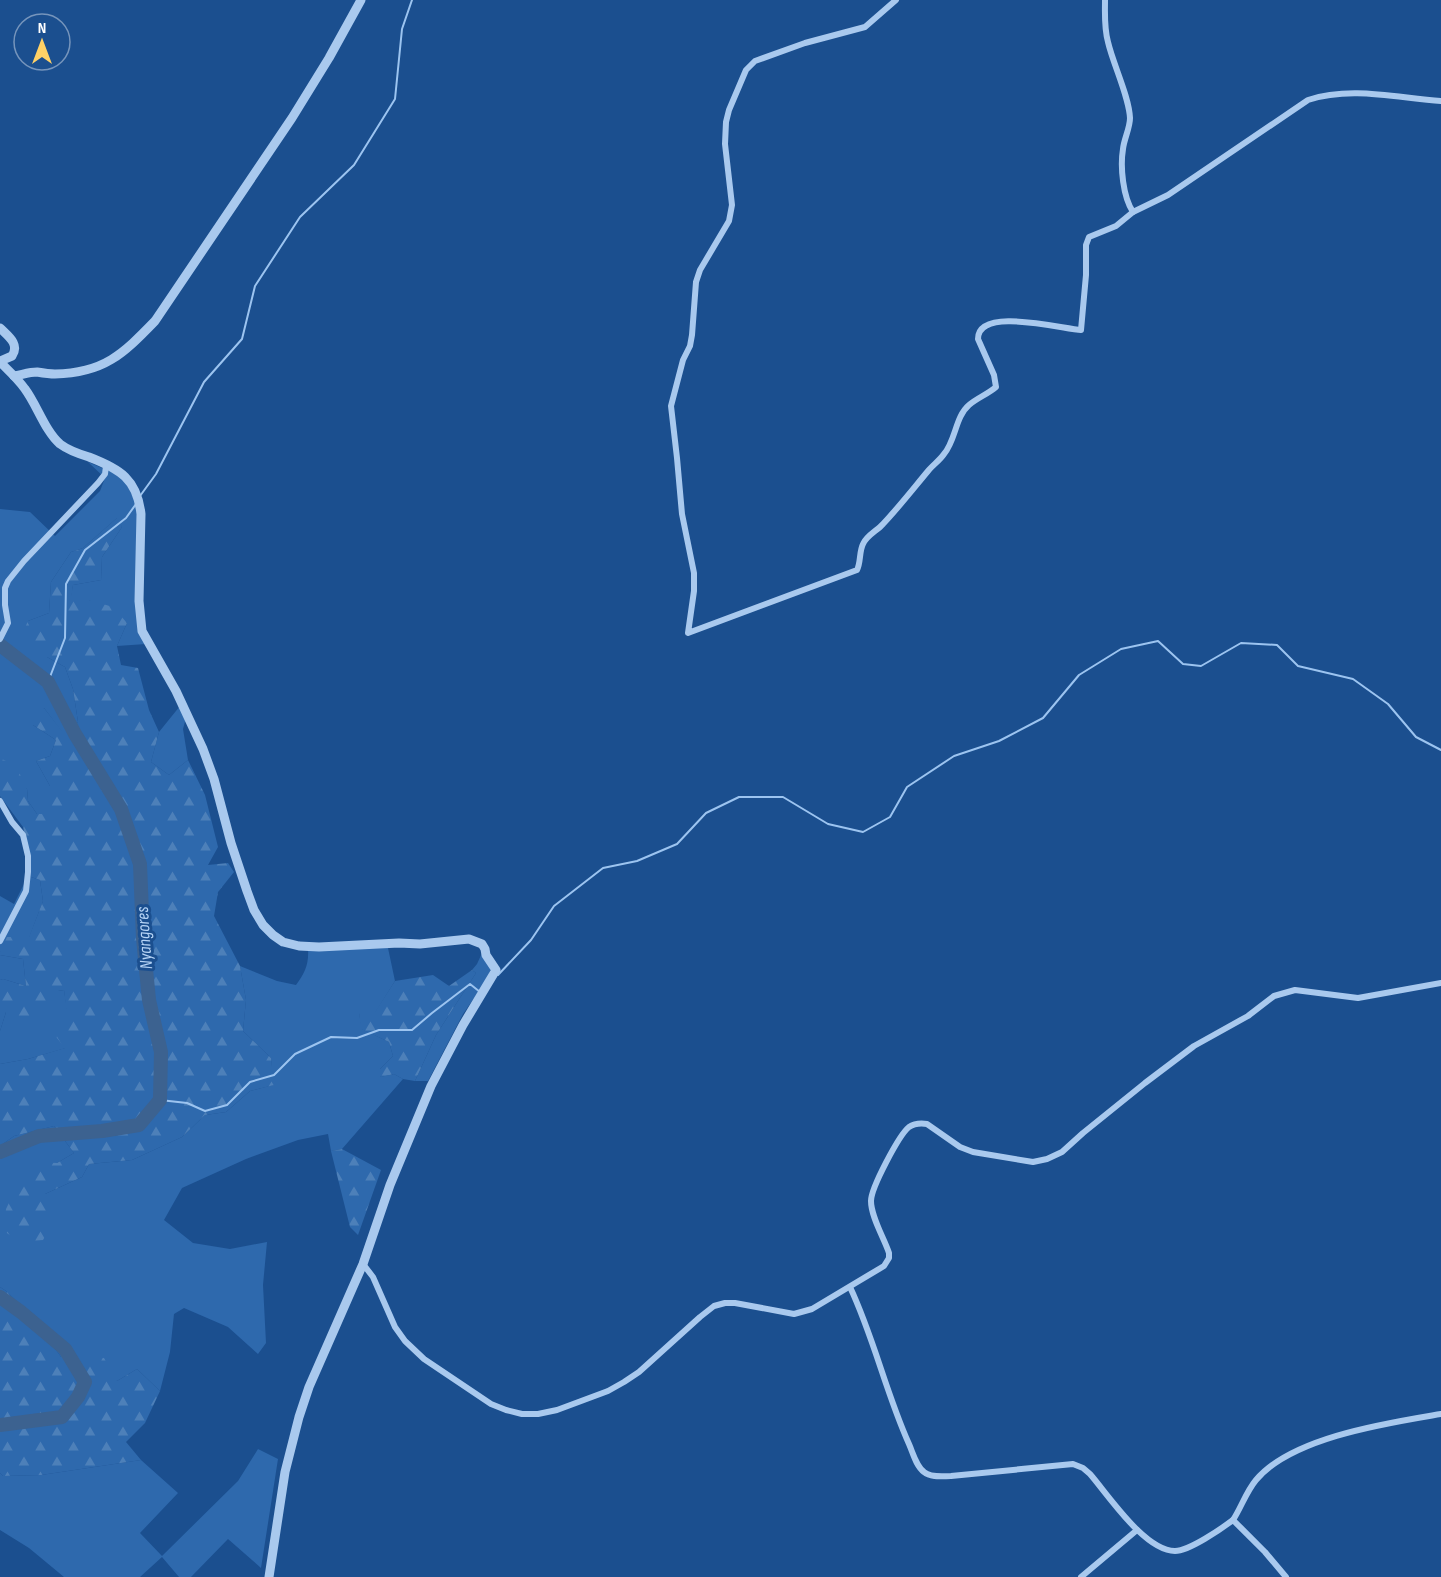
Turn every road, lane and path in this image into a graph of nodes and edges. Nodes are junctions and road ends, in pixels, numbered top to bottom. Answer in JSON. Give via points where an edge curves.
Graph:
{"nodes":[{"id":1,"x":361,"y":0,"type":"edge"},
{"id":2,"x":896,"y":0,"type":"edge"},
{"id":3,"x":1105,"y":0,"type":"edge"},
{"id":4,"x":1441,"y":101,"type":"edge"},
{"id":5,"x":1133,"y":212,"type":"junction"},
{"id":6,"x":0,"y":328,"type":"edge"},
{"id":7,"x":0,"y":362,"type":"edge"},
{"id":8,"x":14,"y":376,"type":"junction"},
{"id":9,"x":106,"y":466,"type":"junction"},
{"id":10,"x":0,"y":639,"type":"edge"},
{"id":11,"x":0,"y":801,"type":"edge"},
{"id":12,"x":0,"y":941,"type":"edge"},
{"id":13,"x":1441,"y":983,"type":"edge"},
{"id":14,"x":363,"y":1264,"type":"junction"},
{"id":15,"x":850,"y":1287,"type":"junction"},
{"id":16,"x":1441,"y":1414,"type":"edge"},
{"id":17,"x":1233,"y":1520,"type":"junction"},
{"id":18,"x":1137,"y":1530,"type":"junction"},
{"id":19,"x":269,"y":1577,"type":"edge"},
{"id":20,"x":1081,"y":1577,"type":"edge"},
{"id":21,"x":1286,"y":1577,"type":"edge"}],
"edges":[{"from":1,"to":8,"type":"street","via":[[292,118],[155,321],[107,363],[82,371]]},
{"from":2,"to":5,"type":"street","via":[[865,27],[754,61],[746,70],[729,110],[725,133],[731,214],[696,282],[690,346],[670,406],[682,514],[694,573],[688,633],[857,570],[865,541],[943,456],[968,405],[996,387],[978,339],[981,328],[1018,321],[1081,330],[1089,237],[1116,226]]},
{"from":3,"to":5,"type":"street","via":[[1108,42],[1130,117],[1121,166]]},
{"from":4,"to":5,"type":"street","via":[[1358,93],[1308,100],[1168,195]]},
{"from":6,"to":7,"type":"street","via":[[16,349]]},
{"from":7,"to":8,"type":"street"},
{"from":8,"to":9,"type":"street","via":[[61,444]]},
{"from":9,"to":10,"type":"street","via":[[98,483],[8,580],[4,605],[8,623]]},
{"from":9,"to":14,"type":"street","via":[[127,477],[135,488],[141,514],[142,631],[204,749],[250,900],[263,924],[283,942],[299,946],[474,940],[482,944],[496,970],[431,1086]]},
{"from":11,"to":12,"type":"street","via":[[23,835],[28,872],[26,891]]},
{"from":13,"to":15,"type":"street","via":[[1358,998],[1295,990],[1274,996],[1248,1016],[1194,1046],[1062,1152],[1040,1161],[973,1152],[927,1124],[911,1125],[879,1178],[871,1202],[889,1258],[884,1266]]},
{"from":14,"to":15,"type":"street","via":[[374,1277],[395,1327],[424,1359],[491,1404],[522,1414],[556,1410],[608,1391],[639,1372],[714,1306],[735,1303],[795,1314],[812,1309]]},
{"from":14,"to":19,"type":"street","via":[[309,1387],[284,1481]]},
{"from":15,"to":18,"type":"street","via":[[891,1401],[925,1474],[951,1476],[1073,1464],[1090,1474]]},
{"from":16,"to":17,"type":"street","via":[[1362,1429],[1298,1449],[1257,1480]]},
{"from":17,"to":18,"type":"street","via":[[1193,1545],[1174,1551],[1161,1548]]},
{"from":17,"to":21,"type":"street"},
{"from":18,"to":20,"type":"street"}]}
